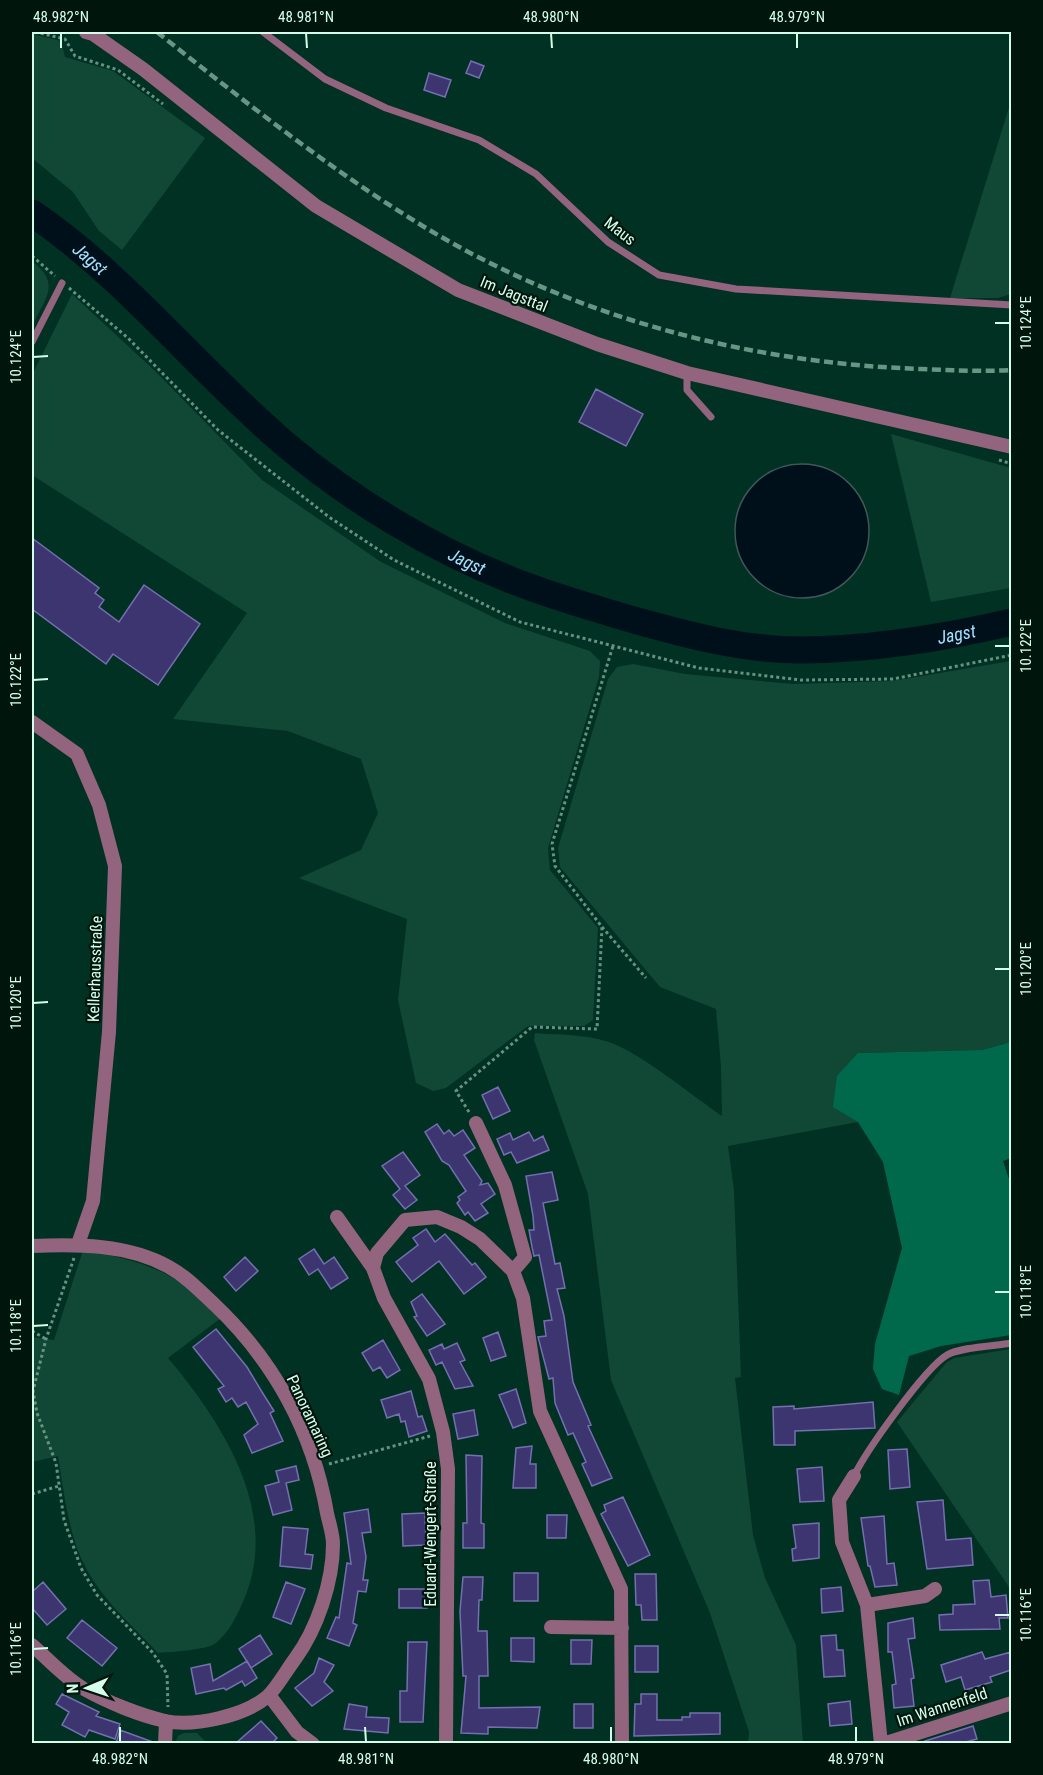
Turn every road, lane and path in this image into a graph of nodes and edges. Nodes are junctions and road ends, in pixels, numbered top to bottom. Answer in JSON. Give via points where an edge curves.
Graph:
{"nodes":[{"id":1,"x":35,"y":32,"type":"edge"},
{"id":2,"x":86,"y":32,"type":"edge"},
{"id":3,"x":263,"y":32,"type":"edge"},
{"id":4,"x":170,"y":110,"type":"dead end"},
{"id":5,"x":32,"y":256,"type":"edge"},
{"id":6,"x":62,"y":283,"type":"junction"},
{"id":7,"x":1011,"y":305,"type":"edge"},
{"id":8,"x":32,"y":342,"type":"edge"},
{"id":9,"x":687,"y":373,"type":"junction"},
{"id":10,"x":711,"y":417,"type":"dead end"},
{"id":11,"x":1001,"y":450,"type":"edge"},
{"id":12,"x":1011,"y":465,"type":"edge"},
{"id":13,"x":613,"y":646,"type":"junction"},
{"id":14,"x":1011,"y":655,"type":"edge"},
{"id":15,"x":32,"y":722,"type":"edge"},
{"id":16,"x":602,"y":927,"type":"junction"},
{"id":17,"x":645,"y":978,"type":"dead end"},
{"id":18,"x":476,"y":1123,"type":"joint"},
{"id":19,"x":337,"y":1217,"type":"dead end"},
{"id":20,"x":78,"y":1244,"type":"junction"},
{"id":21,"x":32,"y":1246,"type":"edge"},
{"id":22,"x":373,"y":1269,"type":"junction"},
{"id":23,"x":513,"y":1271,"type":"junction"},
{"id":24,"x":32,"y":1331,"type":"edge"},
{"id":25,"x":46,"y":1339,"type":"junction"},
{"id":26,"x":1011,"y":1343,"type":"edge"},
{"id":27,"x":443,"y":1432,"type":"junction"},
{"id":28,"x":316,"y":1468,"type":"junction"},
{"id":29,"x":854,"y":1476,"type":"joint"},
{"id":30,"x":59,"y":1486,"type":"junction"},
{"id":31,"x":32,"y":1494,"type":"edge"},
{"id":32,"x":935,"y":1589,"type":"dead end"},
{"id":33,"x":867,"y":1605,"type":"junction"},
{"id":34,"x":551,"y":1627,"type":"dead end"},
{"id":35,"x":622,"y":1628,"type":"junction"},
{"id":36,"x":32,"y":1645,"type":"edge"},
{"id":37,"x":269,"y":1695,"type":"junction"},
{"id":38,"x":1011,"y":1703,"type":"edge"},
{"id":39,"x":166,"y":1721,"type":"junction"},
{"id":40,"x":165,"y":1743,"type":"edge"},
{"id":41,"x":313,"y":1743,"type":"edge"},
{"id":42,"x":446,"y":1743,"type":"edge"},
{"id":43,"x":622,"y":1743,"type":"edge"},
{"id":44,"x":882,"y":1743,"type":"edge"}],
"edges":[{"from":1,"to":4,"type":"path","via":[[64,39],[75,56],[118,70]]},
{"from":2,"to":9,"type":"street","name":"Im Jagsttal","via":[[143,69],[316,206],[458,290],[597,344]]},
{"from":3,"to":7,"type":"lane","name":"Maus","via":[[325,79],[386,108],[479,140],[536,174],[609,242],[659,276],[736,289]]},
{"from":5,"to":6,"type":"path"},
{"from":6,"to":8,"type":"lane"},
{"from":6,"to":13,"type":"path","via":[[128,338],[218,430],[375,548],[520,622]]},
{"from":9,"to":10,"type":"lane","via":[[687,390]]},
{"from":9,"to":11,"type":"street","name":"Im Jagsttal","via":[[915,423]]},
{"from":11,"to":12,"type":"path"},
{"from":13,"to":14,"type":"path","via":[[699,668],[801,680],[893,679]]},
{"from":13,"to":16,"type":"path","via":[[552,844],[555,866]]},
{"from":15,"to":20,"type":"street","name":"Kellerhausstraße","via":[[77,754],[99,805],[115,866],[110,1032],[93,1201]]},
{"from":16,"to":17,"type":"path"},
{"from":16,"to":18,"type":"path","via":[[597,1029],[532,1027],[456,1091]]},
{"from":18,"to":23,"type":"street","via":[[505,1185],[525,1257]]},
{"from":19,"to":22,"type":"street","name":"Eduard-Wengert-Straße"},
{"from":20,"to":21,"type":"street","name":"Panoramaring"},
{"from":20,"to":25,"type":"path"},
{"from":20,"to":28,"type":"street","name":"Panoramaring","via":[[133,1253],[168,1266],[189,1280],[252,1344],[285,1392]]},
{"from":22,"to":23,"type":"street","via":[[377,1253],[405,1220],[437,1217],[480,1239]]},
{"from":22,"to":27,"type":"street","name":"Eduard-Wengert-Straße","via":[[384,1298],[429,1379]]},
{"from":23,"to":35,"type":"street","via":[[523,1298],[540,1411],[621,1589]]},
{"from":24,"to":25,"type":"path"},
{"from":25,"to":30,"type":"path","via":[[33,1391],[56,1463]]},
{"from":26,"to":29,"type":"lane","via":[[948,1354],[929,1371],[862,1459]]},
{"from":27,"to":28,"type":"path"},
{"from":27,"to":42,"type":"street","name":"Eduard-Wengert-Straße","via":[[448,1469]]},
{"from":28,"to":37,"type":"street","name":"Panoramaring","via":[[333,1544],[328,1581],[308,1641]]},
{"from":29,"to":33,"type":"street","via":[[839,1500],[842,1542]]},
{"from":30,"to":31,"type":"path"},
{"from":30,"to":39,"type":"path","via":[[64,1520],[81,1568],[97,1595],[153,1653],[167,1674]]},
{"from":32,"to":33,"type":"street","via":[[925,1596]]},
{"from":33,"to":44,"type":"street"},
{"from":34,"to":35,"type":"street"},
{"from":35,"to":43,"type":"street"},
{"from":36,"to":39,"type":"street","name":"Panoramaring","via":[[84,1689]]},
{"from":37,"to":39,"type":"street","name":"Panoramaring","via":[[250,1708],[220,1719]]},
{"from":37,"to":41,"type":"street","via":[[297,1732]]},
{"from":38,"to":44,"type":"street","name":"Im Wannenfeld"},
{"from":39,"to":40,"type":"street"}]}
